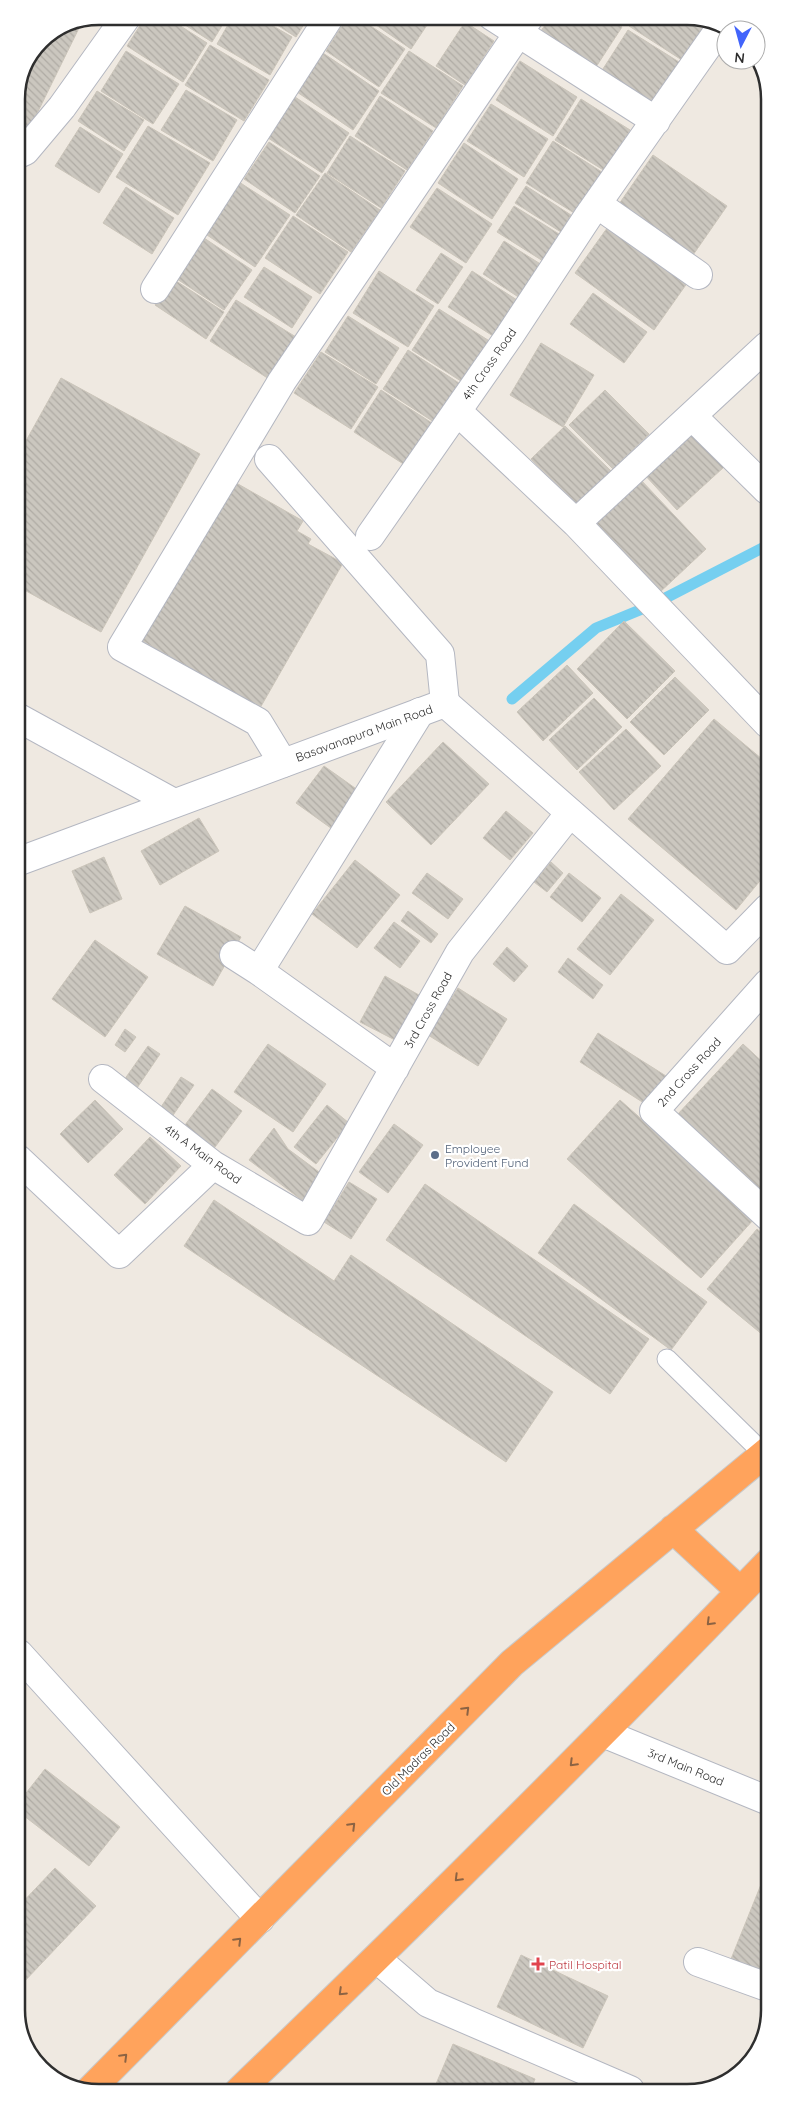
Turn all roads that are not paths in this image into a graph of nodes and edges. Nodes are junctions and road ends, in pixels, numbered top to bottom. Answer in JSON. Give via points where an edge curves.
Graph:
{"nodes":[{"id":1,"x":121,"y":25,"type":"edge"},
{"id":2,"x":324,"y":25,"type":"edge"},
{"id":3,"x":524,"y":25,"type":"edge"},
{"id":4,"x":716,"y":34,"type":"edge"},
{"id":5,"x":656,"y":122,"type":"junction"},
{"id":6,"x":25,"y":151,"type":"edge"},
{"id":7,"x":597,"y":204,"type":"junction"},
{"id":8,"x":698,"y":275,"type":"dead end"},
{"id":9,"x":155,"y":289,"type":"dead end"},
{"id":10,"x":761,"y":352,"type":"edge"},
{"id":11,"x":456,"y":411,"type":"junction"},
{"id":12,"x":692,"y":416,"type":"junction"},
{"id":13,"x":269,"y":459,"type":"dead end"},
{"id":14,"x":761,"y":483,"type":"edge"},
{"id":15,"x":576,"y":524,"type":"junction"},
{"id":16,"x":370,"y":536,"type":"dead end"},
{"id":17,"x":445,"y":703,"type":"junction"},
{"id":18,"x":420,"y":712,"type":"junction"},
{"id":19,"x":761,"y":717,"type":"edge"},
{"id":20,"x":25,"y":721,"type":"edge"},
{"id":21,"x":283,"y":763,"type":"junction"},
{"id":22,"x":174,"y":804,"type":"junction"},
{"id":23,"x":570,"y":813,"type":"junction"},
{"id":24,"x":25,"y":859,"type":"edge"},
{"id":25,"x":761,"y":915,"type":"edge"},
{"id":26,"x":234,"y":956,"type":"dead end"},
{"id":27,"x":259,"y":971,"type":"junction"},
{"id":28,"x":761,"y":991,"type":"edge"},
{"id":29,"x":395,"y":1068,"type":"junction"},
{"id":30,"x":103,"y":1079,"type":"dead end"},
{"id":31,"x":213,"y":1165,"type":"junction"},
{"id":32,"x":25,"y":1166,"type":"edge"},
{"id":33,"x":761,"y":1210,"type":"edge"},
{"id":34,"x":308,"y":1221,"type":"joint"},
{"id":35,"x":667,"y":1359,"type":"dead end"},
{"id":36,"x":761,"y":1446,"type":"edge"},
{"id":37,"x":761,"y":1457,"type":"edge"},
{"id":38,"x":673,"y":1529,"type":"junction"},
{"id":39,"x":761,"y":1570,"type":"edge"},
{"id":40,"x":740,"y":1591,"type":"junction"},
{"id":41,"x":25,"y":1661,"type":"edge"},
{"id":42,"x":603,"y":1733,"type":"junction"},
{"id":43,"x":761,"y":1798,"type":"edge"},
{"id":44,"x":260,"y":1919,"type":"junction"},
{"id":45,"x":377,"y":1958,"type":"junction"},
{"id":46,"x":698,"y":1962,"type":"dead end"},
{"id":47,"x":761,"y":1985,"type":"edge"},
{"id":48,"x":97,"y":2084,"type":"edge"},
{"id":49,"x":246,"y":2084,"type":"edge"},
{"id":50,"x":616,"y":2084,"type":"edge"}],
"edges":[{"from":1,"to":6,"type":"street","via":[[62,107]]},
{"from":2,"to":9,"type":"street"},
{"from":3,"to":5,"type":"street"},
{"from":3,"to":21,"type":"street","via":[[282,381],[122,647],[258,722]]},
{"from":4,"to":5,"type":"street","name":"4th Cross Road"},
{"from":5,"to":7,"type":"street","name":"4th Cross Road"},
{"from":7,"to":8,"type":"street"},
{"from":7,"to":11,"type":"street","name":"4th Cross Road"},
{"from":10,"to":12,"type":"street"},
{"from":11,"to":15,"type":"street","name":"4th Cross Road"},
{"from":11,"to":16,"type":"street"},
{"from":12,"to":14,"type":"street"},
{"from":12,"to":15,"type":"street"},
{"from":13,"to":17,"type":"street","via":[[440,654]]},
{"from":15,"to":19,"type":"street","name":"4th Cross Road"},
{"from":17,"to":18,"type":"street","name":"Basavanapura Main Road"},
{"from":17,"to":23,"type":"street","name":"Basavanapura Main Road"},
{"from":18,"to":21,"type":"street","name":"Basavanapura Main Road"},
{"from":18,"to":27,"type":"street"},
{"from":20,"to":22,"type":"street"},
{"from":21,"to":22,"type":"street","name":"Basavanapura Main Road"},
{"from":22,"to":24,"type":"street","name":"Basavanapura Main Road"},
{"from":23,"to":25,"type":"street","name":"Basavanapura Main Road","via":[[727,950]]},
{"from":23,"to":29,"type":"street","name":"3rd Cross Road","via":[[460,952]]},
{"from":26,"to":27,"type":"street"},
{"from":27,"to":29,"type":"street"},
{"from":28,"to":33,"type":"street","name":"2nd Cross Road","via":[[654,1111]]},
{"from":29,"to":34,"type":"street","name":"3rd Cross Road"},
{"from":30,"to":31,"type":"street","name":"4th A Main Road"},
{"from":31,"to":32,"type":"street","via":[[119,1254]]},
{"from":31,"to":34,"type":"street","name":"4th A Main Road"},
{"from":35,"to":36,"type":"lane"},
{"from":37,"to":38,"type":"highway","name":"Old Madras Road"},
{"from":38,"to":40,"type":"highway"},
{"from":44,"to":38,"type":"highway","name":"Old Madras Road","one_way":true,"via":[[512,1664]]},
{"from":39,"to":40,"type":"highway"},
{"from":40,"to":42,"type":"highway","one_way":true},
{"from":41,"to":44,"type":"street"},
{"from":42,"to":43,"type":"street","name":"3rd Main Road"},
{"from":42,"to":45,"type":"highway","one_way":true},
{"from":48,"to":44,"type":"highway","name":"Old Madras Road","one_way":true},
{"from":45,"to":49,"type":"highway","one_way":true},
{"from":45,"to":50,"type":"street","via":[[428,2002]]},
{"from":46,"to":47,"type":"street"}]}
